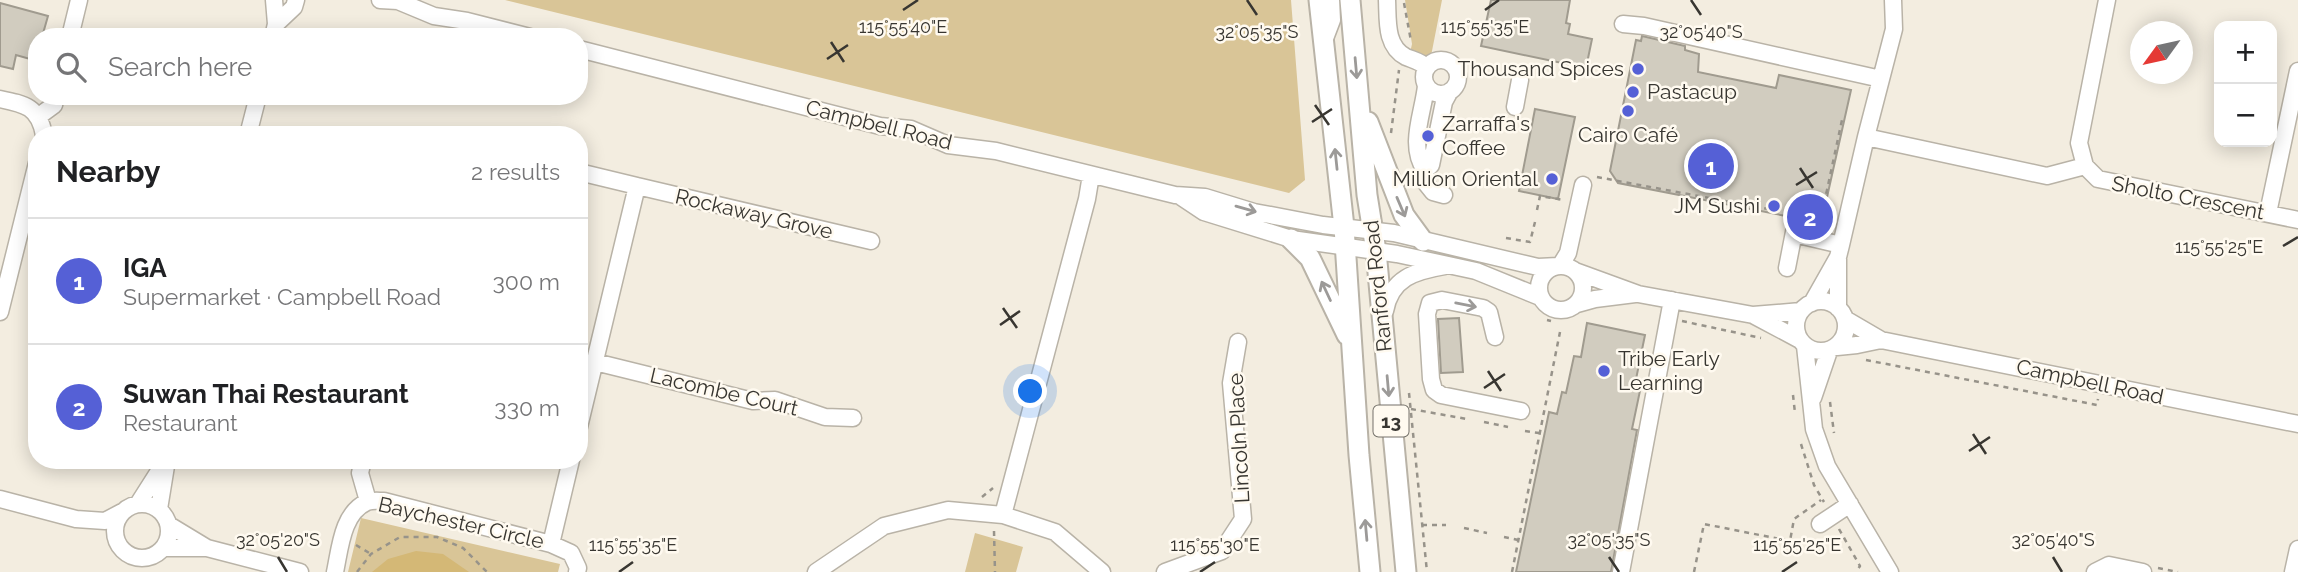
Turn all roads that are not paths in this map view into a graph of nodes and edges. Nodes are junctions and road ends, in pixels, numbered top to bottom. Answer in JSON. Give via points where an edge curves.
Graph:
{"nodes":[{"id":1,"x":79,"y":0,"type":"edge"},
{"id":2,"x":274,"y":0,"type":"edge"},
{"id":3,"x":296,"y":0,"type":"edge"},
{"id":4,"x":380,"y":0,"type":"edge"},
{"id":5,"x":1320,"y":0,"type":"edge"},
{"id":6,"x":1331,"y":0,"type":"edge"},
{"id":7,"x":1350,"y":0,"type":"edge"},
{"id":8,"x":1387,"y":0,"type":"edge"},
{"id":9,"x":1893,"y":0,"type":"edge"},
{"id":10,"x":2106,"y":0,"type":"edge"},
{"id":11,"x":1623,"y":24,"type":"dead end"},
{"id":12,"x":72,"y":28,"type":"edge"},
{"id":13,"x":274,"y":28,"type":"edge"},
{"id":14,"x":276,"y":28,"type":"edge"},
{"id":15,"x":495,"y":28,"type":"edge"},
{"id":16,"x":1324,"y":41,"type":"junction"},
{"id":17,"x":588,"y":51,"type":"edge"},
{"id":18,"x":1426,"y":67,"type":"junction"},
{"id":19,"x":2298,"y":71,"type":"edge"},
{"id":20,"x":1881,"y":79,"type":"junction"},
{"id":21,"x":1520,"y":80,"type":"dead end"},
{"id":22,"x":1426,"y":86,"type":"junction"},
{"id":23,"x":1450,"y":92,"type":"junction"},
{"id":24,"x":1359,"y":98,"type":"junction"},
{"id":25,"x":0,"y":99,"type":"edge"},
{"id":26,"x":53,"y":105,"type":"edge"},
{"id":27,"x":256,"y":105,"type":"edge"},
{"id":28,"x":1515,"y":107,"type":"dead end"},
{"id":29,"x":39,"y":116,"type":"junction"},
{"id":30,"x":42,"y":126,"type":"edge"},
{"id":31,"x":250,"y":126,"type":"edge"},
{"id":32,"x":1866,"y":137,"type":"junction"},
{"id":33,"x":2085,"y":166,"type":"junction"},
{"id":34,"x":1425,"y":170,"type":"junction"},
{"id":35,"x":588,"y":174,"type":"edge"},
{"id":36,"x":1091,"y":175,"type":"junction"},
{"id":37,"x":1590,"y":181,"type":"road end"},
{"id":38,"x":637,"y":186,"type":"junction"},
{"id":39,"x":1180,"y":195,"type":"junction"},
{"id":40,"x":1444,"y":195,"type":"dead end"},
{"id":41,"x":28,"y":199,"type":"edge"},
{"id":42,"x":2267,"y":214,"type":"junction"},
{"id":43,"x":2298,"y":220,"type":"edge"},
{"id":44,"x":1344,"y":227,"type":"junction"},
{"id":45,"x":1373,"y":230,"type":"junction"},
{"id":46,"x":1291,"y":239,"type":"junction"},
{"id":47,"x":1423,"y":241,"type":"junction"},
{"id":48,"x":871,"y":242,"type":"dead end"},
{"id":49,"x":1345,"y":247,"type":"junction"},
{"id":50,"x":1376,"y":251,"type":"junction"},
{"id":51,"x":1839,"y":251,"type":"junction"},
{"id":52,"x":1451,"y":265,"type":"junction"},
{"id":53,"x":1567,"y":265,"type":"junction"},
{"id":54,"x":1787,"y":268,"type":"dead end"},
{"id":55,"x":1637,"y":294,"type":"junction"},
{"id":56,"x":1540,"y":296,"type":"junction"},
{"id":57,"x":1672,"y":300,"type":"junction"},
{"id":58,"x":1577,"y":304,"type":"junction"},
{"id":59,"x":1807,"y":307,"type":"junction"},
{"id":60,"x":0,"y":312,"type":"edge"},
{"id":61,"x":1842,"y":313,"type":"junction"},
{"id":62,"x":1752,"y":315,"type":"junction"},
{"id":63,"x":1382,"y":326,"type":"junction"},
{"id":64,"x":1495,"y":337,"type":"dead end"},
{"id":65,"x":1881,"y":340,"type":"junction"},
{"id":66,"x":1238,"y":342,"type":"dead end"},
{"id":67,"x":1803,"y":343,"type":"junction"},
{"id":68,"x":1353,"y":349,"type":"junction"},
{"id":69,"x":1833,"y":349,"type":"junction"},
{"id":70,"x":595,"y":362,"type":"junction"},
{"id":71,"x":588,"y":390,"type":"edge"},
{"id":72,"x":1811,"y":403,"type":"junction"},
{"id":73,"x":1521,"y":411,"type":"dead end"},
{"id":74,"x":853,"y":418,"type":"dead end"},
{"id":75,"x":2298,"y":424,"type":"edge"},
{"id":76,"x":160,"y":469,"type":"edge"},
{"id":77,"x":165,"y":469,"type":"edge"},
{"id":78,"x":361,"y":469,"type":"edge"},
{"id":79,"x":569,"y":469,"type":"edge"},
{"id":80,"x":0,"y":499,"type":"edge"},
{"id":81,"x":368,"y":502,"type":"junction"},
{"id":82,"x":138,"y":504,"type":"junction"},
{"id":83,"x":1850,"y":504,"type":"junction"},
{"id":84,"x":159,"y":509,"type":"junction"},
{"id":85,"x":122,"y":512,"type":"junction"},
{"id":86,"x":1000,"y":515,"type":"junction"},
{"id":87,"x":76,"y":519,"type":"junction"},
{"id":88,"x":1820,"y":524,"type":"dead end"},
{"id":89,"x":169,"y":525,"type":"junction"},
{"id":90,"x":117,"y":540,"type":"junction"},
{"id":91,"x":551,"y":544,"type":"junction"},
{"id":92,"x":206,"y":548,"type":"junction"},
{"id":93,"x":2298,"y":549,"type":"edge"},
{"id":94,"x":160,"y":551,"type":"junction"},
{"id":95,"x":129,"y":555,"type":"junction"},
{"id":96,"x":1887,"y":571,"type":"edge"},
{"id":97,"x":131,"y":572,"type":"edge"},
{"id":98,"x":145,"y":572,"type":"edge"},
{"id":99,"x":300,"y":572,"type":"edge"},
{"id":100,"x":335,"y":572,"type":"edge"},
{"id":101,"x":577,"y":572,"type":"edge"},
{"id":102,"x":816,"y":572,"type":"edge"},
{"id":103,"x":1102,"y":572,"type":"edge"},
{"id":104,"x":1165,"y":572,"type":"edge"},
{"id":105,"x":1370,"y":572,"type":"edge"},
{"id":106,"x":1406,"y":572,"type":"edge"},
{"id":107,"x":1621,"y":572,"type":"edge"},
{"id":108,"x":2095,"y":572,"type":"edge"},
{"id":109,"x":2143,"y":572,"type":"edge"},
{"id":110,"x":2293,"y":572,"type":"edge"}],
"edges":[{"from":1,"to":12,"type":"street"},
{"from":2,"to":13,"type":"street"},
{"from":3,"to":14,"type":"street"},
{"from":4,"to":15,"type":"street"},
{"from":5,"to":16,"type":"main road","name":"Ranford Road","number":"13"},
{"from":6,"to":16,"type":"street","via":[[1332,20]]},
{"from":7,"to":24,"type":"main road","name":"Ranford Road","number":"13","one_way":true},
{"from":8,"to":18,"type":"street","via":[[1388,33],[1396,48]]},
{"from":9,"to":20,"type":"street","via":[[1894,29]]},
{"from":10,"to":33,"type":"street","name":"Sholto Crescent","via":[[2080,143]]},
{"from":11,"to":20,"type":"street"},
{"from":44,"to":16,"type":"main road","name":"Ranford Road","number":"13","one_way":true},
{"from":17,"to":36,"type":"street","name":"Campbell Road","via":[[880,126],[911,129],[948,145],[996,151]]},
{"from":18,"to":22,"type":"street"},
{"from":18,"to":23,"type":"street","via":[[1440,59],[1459,65],[1457,83]]},
{"from":19,"to":42,"type":"street"},
{"from":20,"to":32,"type":"street"},
{"from":21,"to":28,"type":"street"},
{"from":22,"to":23,"type":"street","via":[[1434,93]]},
{"from":22,"to":34,"type":"street","via":[[1416,144]]},
{"from":23,"to":34,"type":"street","via":[[1431,165]]},
{"from":24,"to":45,"type":"main road","name":"Ranford Road","number":"13"},
{"from":24,"to":47,"type":"main road","one_way":true,"via":[[1404,215]]},
{"from":25,"to":29,"type":"street","via":[[19,103]]},
{"from":26,"to":29,"type":"street"},
{"from":27,"to":31,"type":"street"},
{"from":29,"to":30,"type":"street"},
{"from":32,"to":33,"type":"street","via":[[2047,176]]},
{"from":32,"to":51,"type":"street"},
{"from":33,"to":42,"type":"street","name":"Sholto Crescent","via":[[2098,179]]},
{"from":34,"to":40,"type":"street","via":[[1425,182],[1433,192]]},
{"from":35,"to":38,"type":"street","name":"Rockaway Grove"},
{"from":36,"to":39,"type":"street","name":"Campbell Road"},
{"from":36,"to":86,"type":"street"},
{"from":37,"to":53,"type":"street","via":[[1570,224]]},
{"from":38,"to":48,"type":"street","name":"Rockaway Grove"},
{"from":38,"to":70,"type":"street"},
{"from":39,"to":44,"type":"street","name":"Campbell Road","one_way":true},
{"from":39,"to":46,"type":"street","name":"Campbell Road","via":[[1204,212]]},
{"from":41,"to":60,"type":"street"},
{"from":42,"to":43,"type":"street","name":"Sholto Crescent"},
{"from":44,"to":45,"type":"street","name":"Campbell Road"},
{"from":44,"to":49,"type":"main road","name":"Ranford Road","number":"13"},
{"from":45,"to":47,"type":"street","name":"Campbell Road"},
{"from":45,"to":50,"type":"main road","name":"Ranford Road","number":"13"},
{"from":46,"to":49,"type":"street","name":"Campbell Road"},
{"from":68,"to":46,"type":"main road","one_way":true,"via":[[1310,258]]},
{"from":47,"to":53,"type":"street","name":"Campbell Road","via":[[1538,267]]},
{"from":49,"to":50,"type":"street","name":"Campbell Road"},
{"from":49,"to":68,"type":"main road","name":"Ranford Road","number":"13"},
{"from":50,"to":52,"type":"street","name":"Campbell Road"},
{"from":50,"to":63,"type":"main road","name":"Ranford Road","number":"13"},
{"from":51,"to":54,"type":"street","via":[[1797,223]]},
{"from":51,"to":59,"type":"street"},
{"from":51,"to":61,"type":"street"},
{"from":52,"to":56,"type":"street","name":"Campbell Road"},
{"from":52,"to":63,"type":"street","name":"Campbell Road","via":[[1417,273],[1392,288]]},
{"from":53,"to":55,"type":"street","name":"Campbell Road"},
{"from":53,"to":56,"type":"street","via":[[1544,274]]},
{"from":53,"to":58,"type":"street","via":[[1583,283]]},
{"from":55,"to":57,"type":"street","name":"Campbell Road"},
{"from":55,"to":58,"type":"street","name":"Campbell Road"},
{"from":56,"to":58,"type":"street","via":[[1557,311]]},
{"from":57,"to":62,"type":"street","name":"Campbell Road"},
{"from":57,"to":107,"type":"street"},
{"from":59,"to":61,"type":"street","name":"Campbell Road","via":[[1826,302]]},
{"from":59,"to":62,"type":"street","name":"Campbell Road"},
{"from":59,"to":67,"type":"street","via":[[1796,324]]},
{"from":61,"to":65,"type":"street","name":"Campbell Road"},
{"from":61,"to":69,"type":"street","via":[[1846,333]]},
{"from":62,"to":67,"type":"street","name":"Campbell Road"},
{"from":63,"to":106,"type":"main road","name":"Ranford Road","number":"13","one_way":true},
{"from":73,"to":64,"type":"street","one_way":true,"via":[[1434,390],[1427,314],[1430,303],[1442,300],[1483,308],[1489,312]]},
{"from":65,"to":69,"type":"street","name":"Campbell Road"},
{"from":65,"to":75,"type":"street","name":"Campbell Road"},
{"from":66,"to":104,"type":"street","name":"Lincoln Place","via":[[1231,383],[1243,519],[1222,551]]},
{"from":67,"to":69,"type":"street","name":"Campbell Road","via":[[1813,350]]},
{"from":67,"to":72,"type":"street"},
{"from":105,"to":68,"type":"main road","name":"Ranford Road","number":"13","one_way":true},
{"from":69,"to":72,"type":"street"},
{"from":70,"to":71,"type":"street"},
{"from":70,"to":74,"type":"street","name":"Lacombe Court","via":[[753,401],[775,400],[825,417]]},
{"from":72,"to":83,"type":"street","via":[[1827,466]]},
{"from":76,"to":82,"type":"street"},
{"from":77,"to":84,"type":"street"},
{"from":78,"to":81,"type":"street"},
{"from":79,"to":91,"type":"street"},
{"from":80,"to":87,"type":"street"},
{"from":81,"to":91,"type":"street","name":"Baychester Circle","via":[[384,501]]},
{"from":81,"to":100,"type":"street","name":"Baychester Circle","via":[[352,514]]},
{"from":82,"to":84,"type":"street"},
{"from":82,"to":85,"type":"street"},
{"from":83,"to":88,"type":"street"},
{"from":83,"to":96,"type":"street"},
{"from":84,"to":89,"type":"street"},
{"from":85,"to":87,"type":"street","via":[[105,521]]},
{"from":85,"to":90,"type":"street","via":[[115,531]]},
{"from":86,"to":102,"type":"street","via":[[948,510],[884,526]]},
{"from":86,"to":103,"type":"street","via":[[1055,532]]},
{"from":87,"to":90,"type":"street"},
{"from":89,"to":92,"type":"street"},
{"from":89,"to":94,"type":"street","via":[[168,540]]},
{"from":90,"to":95,"type":"street"},
{"from":91,"to":101,"type":"street","name":"Baychester Circle","via":[[570,553]]},
{"from":92,"to":94,"type":"street"},
{"from":92,"to":99,"type":"street"},
{"from":93,"to":110,"type":"street"},
{"from":94,"to":95,"type":"street","via":[[147,558]]},
{"from":94,"to":98,"type":"street"},
{"from":95,"to":97,"type":"street"},
{"from":108,"to":109,"type":"street","via":[[2109,565]]}]}
